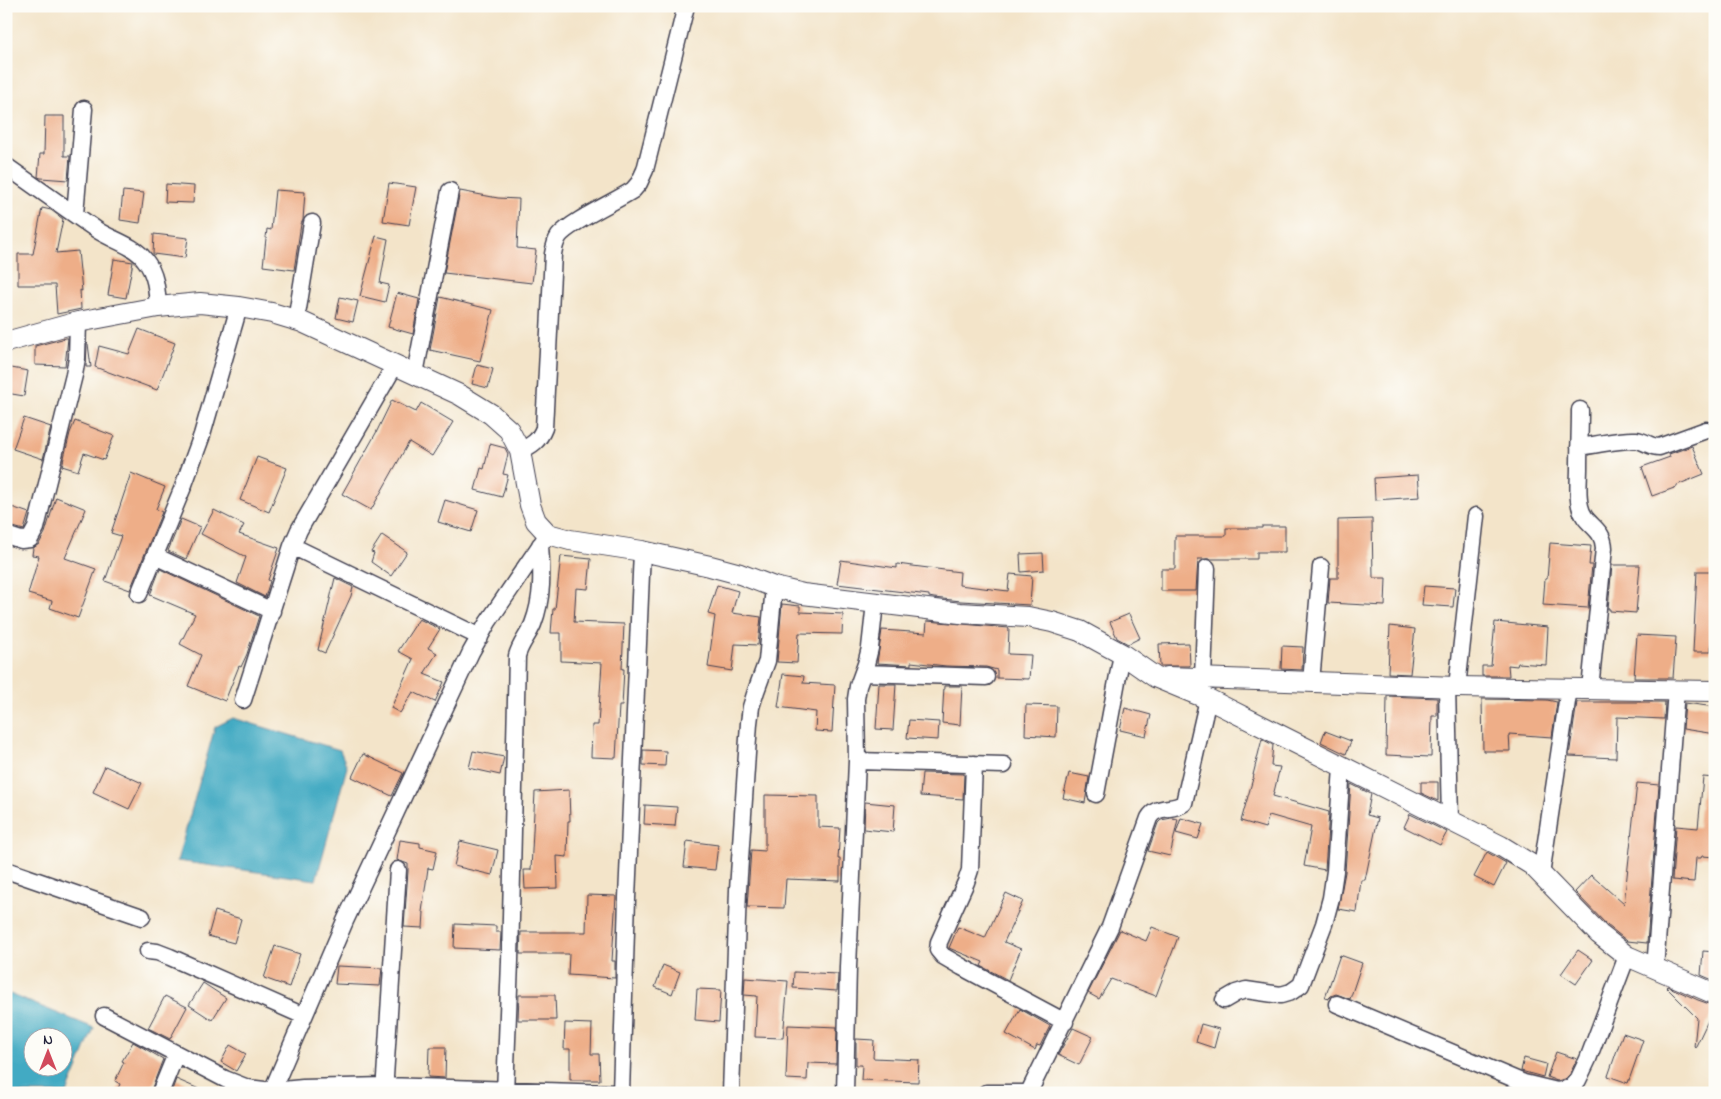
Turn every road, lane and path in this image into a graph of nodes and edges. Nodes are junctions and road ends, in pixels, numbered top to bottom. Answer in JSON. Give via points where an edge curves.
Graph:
{"nodes":[{"id":1,"x":686,"y":6,"type":"edge"},
{"id":2,"x":84,"y":109,"type":"dead end"},
{"id":3,"x":6,"y":166,"type":"edge"},
{"id":4,"x":450,"y":191,"type":"dead end"},
{"id":5,"x":75,"y":214,"type":"junction"},
{"id":6,"x":312,"y":223,"type":"dead end"},
{"id":7,"x":158,"y":307,"type":"junction"},
{"id":8,"x":239,"y":307,"type":"junction"},
{"id":9,"x":296,"y":321,"type":"junction"},
{"id":10,"x":78,"y":322,"type":"junction"},
{"id":11,"x":6,"y":342,"type":"edge"},
{"id":12,"x":395,"y":365,"type":"junction"},
{"id":13,"x":415,"y":374,"type":"junction"},
{"id":14,"x":1580,"y":410,"type":"dead end"},
{"id":15,"x":1706,"y":430,"type":"dead end"},
{"id":16,"x":1579,"y":448,"type":"junction"},
{"id":17,"x":520,"y":451,"type":"junction"},
{"id":18,"x":1476,"y":516,"type":"dead end"},
{"id":19,"x":6,"y":535,"type":"edge"},
{"id":20,"x":544,"y":540,"type":"junction"},
{"id":21,"x":292,"y":546,"type":"junction"},
{"id":22,"x":642,"y":551,"type":"junction"},
{"id":23,"x":155,"y":556,"type":"junction"},
{"id":24,"x":1321,"y":567,"type":"dead end"},
{"id":25,"x":1207,"y":568,"type":"dead end"},
{"id":26,"x":774,"y":587,"type":"junction"},
{"id":27,"x":139,"y":594,"type":"dead end"},
{"id":28,"x":875,"y":603,"type":"junction"},
{"id":29,"x":272,"y":610,"type":"junction"},
{"id":30,"x":480,"y":637,"type":"junction"},
{"id":31,"x":1122,"y":654,"type":"junction"},
{"id":32,"x":863,"y":673,"type":"junction"},
{"id":33,"x":986,"y":677,"type":"dead end"},
{"id":34,"x":1155,"y":677,"type":"junction"},
{"id":35,"x":1203,"y":678,"type":"junction"},
{"id":36,"x":1311,"y":682,"type":"junction"},
{"id":37,"x":1452,"y":686,"type":"junction"},
{"id":38,"x":1569,"y":688,"type":"junction"},
{"id":39,"x":1590,"y":689,"type":"junction"},
{"id":40,"x":1676,"y":690,"type":"junction"},
{"id":41,"x":1715,"y":691,"type":"edge"},
{"id":42,"x":1208,"y":699,"type":"junction"},
{"id":43,"x":243,"y":700,"type":"dead end"},
{"id":44,"x":857,"y":761,"type":"junction"},
{"id":45,"x":974,"y":764,"type":"junction"},
{"id":46,"x":1004,"y":765,"type":"dead end"},
{"id":47,"x":1342,"y":767,"type":"junction"},
{"id":48,"x":1096,"y":794,"type":"dead end"},
{"id":49,"x":1450,"y":820,"type":"junction"},
{"id":50,"x":6,"y":870,"type":"edge"},
{"id":51,"x":398,"y":870,"type":"dead end"},
{"id":52,"x":1541,"y":874,"type":"junction"},
{"id":53,"x":142,"y":917,"type":"dead end"},
{"id":54,"x":148,"y":951,"type":"dead end"},
{"id":55,"x":1627,"y":956,"type":"junction"},
{"id":56,"x":1655,"y":969,"type":"junction"},
{"id":57,"x":1715,"y":994,"type":"edge"},
{"id":58,"x":1224,"y":1000,"type":"dead end"},
{"id":59,"x":1336,"y":1004,"type":"dead end"},
{"id":60,"x":104,"y":1016,"type":"dead end"},
{"id":61,"x":304,"y":1016,"type":"junction"},
{"id":62,"x":1065,"y":1022,"type":"junction"},
{"id":63,"x":176,"y":1054,"type":"junction"},
{"id":64,"x":384,"y":1089,"type":"edge"},
{"id":65,"x":248,"y":1091,"type":"edge"},
{"id":66,"x":272,"y":1091,"type":"junction"},
{"id":67,"x":505,"y":1091,"type":"edge"},
{"id":68,"x":160,"y":1093,"type":"edge"},
{"id":69,"x":611,"y":1093,"type":"edge"},
{"id":70,"x":621,"y":1093,"type":"edge"},
{"id":71,"x":731,"y":1093,"type":"edge"},
{"id":72,"x":845,"y":1093,"type":"edge"},
{"id":73,"x":986,"y":1093,"type":"edge"},
{"id":74,"x":1030,"y":1093,"type":"edge"}],
"edges":[{"from":1,"to":17,"type":"street","via":[[639,184],[571,225],[555,243],[544,428],[540,439]]},
{"from":2,"to":5,"type":"street"},
{"from":3,"to":5,"type":"street"},
{"from":4,"to":13,"type":"street"},
{"from":5,"to":7,"type":"street","via":[[144,258],[156,283]]},
{"from":6,"to":9,"type":"street"},
{"from":7,"to":8,"type":"street","via":[[200,303]]},
{"from":7,"to":10,"type":"street"},
{"from":8,"to":9,"type":"street"},
{"from":8,"to":23,"type":"street","via":[[202,435]]},
{"from":9,"to":12,"type":"street"},
{"from":10,"to":11,"type":"street"},
{"from":10,"to":19,"type":"street","via":[[74,375],[36,528],[30,538],[21,540]]},
{"from":12,"to":13,"type":"street"},
{"from":12,"to":21,"type":"street"},
{"from":13,"to":17,"type":"street","via":[[491,414],[509,430]]},
{"from":14,"to":16,"type":"street"},
{"from":15,"to":16,"type":"street","via":[[1659,448],[1626,440]]},
{"from":16,"to":39,"type":"street","via":[[1580,506],[1583,515],[1604,538]]},
{"from":17,"to":20,"type":"street","via":[[530,505]]},
{"from":18,"to":37,"type":"street"},
{"from":20,"to":22,"type":"street","via":[[570,540]]},
{"from":20,"to":30,"type":"street"},
{"from":20,"to":67,"type":"street","via":[[538,610],[516,656]]},
{"from":21,"to":29,"type":"street"},
{"from":21,"to":30,"type":"street"},
{"from":22,"to":26,"type":"street","via":[[732,572]]},
{"from":22,"to":70,"type":"street"},
{"from":23,"to":27,"type":"street"},
{"from":23,"to":29,"type":"street"},
{"from":24,"to":36,"type":"street"},
{"from":25,"to":35,"type":"street"},
{"from":26,"to":28,"type":"street"},
{"from":26,"to":71,"type":"street","via":[[767,661],[751,707],[749,723],[738,890]]},
{"from":28,"to":31,"type":"street","via":[[1028,617],[1080,631]]},
{"from":28,"to":32,"type":"street","via":[[870,648]]},
{"from":29,"to":43,"type":"street"},
{"from":30,"to":61,"type":"street","via":[[437,722]]},
{"from":31,"to":34,"type":"street"},
{"from":31,"to":48,"type":"street"},
{"from":32,"to":33,"type":"street"},
{"from":32,"to":44,"type":"street","via":[[856,699]]},
{"from":34,"to":35,"type":"street"},
{"from":34,"to":42,"type":"street"},
{"from":35,"to":36,"type":"street"},
{"from":36,"to":37,"type":"street"},
{"from":37,"to":38,"type":"street"},
{"from":37,"to":49,"type":"street"},
{"from":38,"to":39,"type":"street"},
{"from":38,"to":52,"type":"street"},
{"from":39,"to":40,"type":"street"},
{"from":40,"to":41,"type":"street"},
{"from":40,"to":56,"type":"street"},
{"from":42,"to":47,"type":"street"},
{"from":42,"to":62,"type":"street","via":[[1184,803],[1152,812],[1110,927]]},
{"from":44,"to":45,"type":"street"},
{"from":44,"to":72,"type":"street"},
{"from":45,"to":46,"type":"street"},
{"from":45,"to":62,"type":"street","via":[[970,870],[938,950],[962,967]]},
{"from":47,"to":49,"type":"street"},
{"from":47,"to":58,"type":"street","via":[[1331,898],[1301,985],[1281,995],[1246,990]]},
{"from":49,"to":52,"type":"street","via":[[1500,846]]},
{"from":50,"to":53,"type":"street"},
{"from":51,"to":64,"type":"street"},
{"from":52,"to":55,"type":"street","via":[[1599,934]]},
{"from":54,"to":61,"type":"street","via":[[170,957]]},
{"from":55,"to":56,"type":"street"},
{"from":55,"to":59,"type":"street","via":[[1578,1080],[1570,1088],[1557,1091],[1524,1083]]},
{"from":56,"to":57,"type":"street"},
{"from":60,"to":63,"type":"street"},
{"from":61,"to":66,"type":"street"},
{"from":62,"to":74,"type":"street"},
{"from":63,"to":65,"type":"street"},
{"from":63,"to":68,"type":"street"},
{"from":64,"to":66,"type":"street"},
{"from":64,"to":67,"type":"street"},
{"from":65,"to":66,"type":"street"},
{"from":67,"to":69,"type":"street"},
{"from":73,"to":74,"type":"street"}]}
